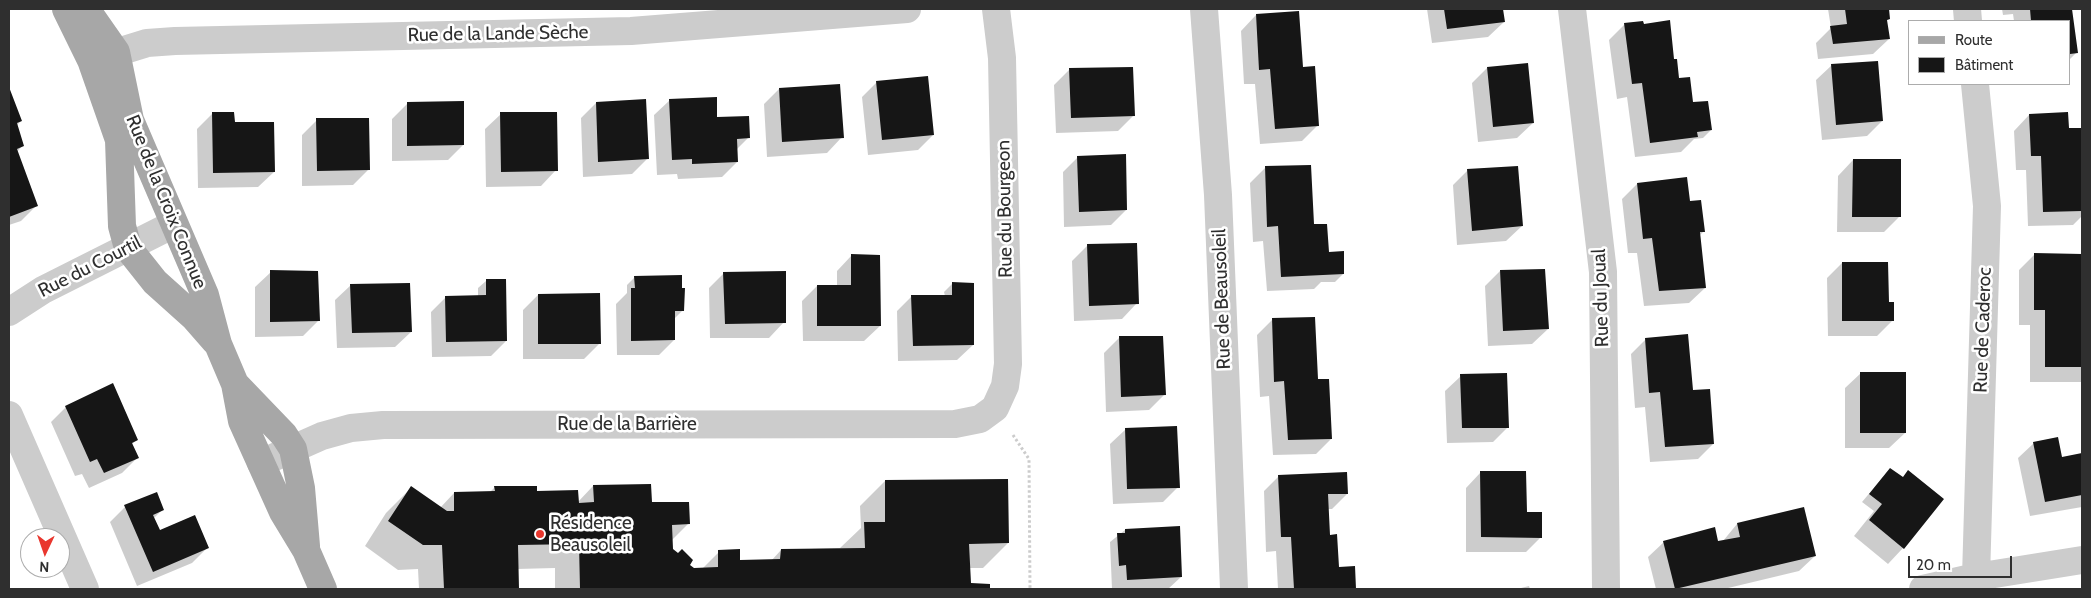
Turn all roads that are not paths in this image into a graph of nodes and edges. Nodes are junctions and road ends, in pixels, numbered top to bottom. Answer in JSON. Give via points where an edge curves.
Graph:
{"nodes":[{"id":1,"x":66,"y":9,"type":"edge"},
{"id":2,"x":86,"y":9,"type":"edge"},
{"id":3,"x":907,"y":9,"type":"edge"},
{"id":4,"x":996,"y":9,"type":"edge"},
{"id":5,"x":1204,"y":9,"type":"edge"},
{"id":6,"x":1572,"y":9,"type":"edge"},
{"id":7,"x":103,"y":56,"type":"junction"},
{"id":8,"x":1975,"y":85,"type":"edge"},
{"id":9,"x":174,"y":224,"type":"junction"},
{"id":10,"x":128,"y":248,"type":"junction"},
{"id":11,"x":9,"y":312,"type":"edge"},
{"id":12,"x":218,"y":344,"type":"junction"},
{"id":13,"x":235,"y":384,"type":"junction"},
{"id":14,"x":995,"y":408,"type":"joint"},
{"id":15,"x":9,"y":414,"type":"edge"},
{"id":16,"x":292,"y":449,"type":"junction"},
{"id":17,"x":261,"y":462,"type":"junction"},
{"id":18,"x":306,"y":550,"type":"junction"},
{"id":19,"x":2082,"y":560,"type":"edge"},
{"id":20,"x":1976,"y":577,"type":"junction"},
{"id":21,"x":85,"y":589,"type":"edge"},
{"id":22,"x":323,"y":589,"type":"edge"},
{"id":23,"x":1234,"y":589,"type":"edge"},
{"id":24,"x":1606,"y":589,"type":"edge"},
{"id":25,"x":1923,"y":589,"type":"edge"}],
"edges":[{"from":1,"to":7,"type":"main road","name":"Rue de la Croix Connue"},
{"from":2,"to":7,"type":"main road","name":"Rue de la Croix Connue"},
{"from":3,"to":7,"type":"street","name":"Rue de la Lande Sèche","via":[[631,31],[175,40],[147,42]]},
{"from":4,"to":14,"type":"street","name":"Rue du Bourgeon","via":[[1002,58],[1008,364],[1006,386]]},
{"from":5,"to":23,"type":"street","name":"Rue de Beausoleil","via":[[1218,195]]},
{"from":6,"to":24,"type":"street","name":"Rue du Joual","via":[[1602,272]]},
{"from":7,"to":9,"type":"main road","name":"Rue de la Croix Connue"},
{"from":7,"to":10,"type":"main road","name":"Rue de la Croix Connue","via":[[119,140],[122,226]]},
{"from":8,"to":20,"type":"street","name":"Rue de Caderoc","via":[[1987,206]]},
{"from":9,"to":10,"type":"street","name":"Rue du Courtil"},
{"from":9,"to":12,"type":"main road","name":"Rue de la Croix Connue","via":[[204,295]]},
{"from":10,"to":11,"type":"street","name":"Rue du Courtil","via":[[43,290]]},
{"from":10,"to":12,"type":"main road","name":"Rue de la Croix Connue","via":[[155,282]]},
{"from":12,"to":13,"type":"main road","name":"Rue de la Croix Connue"},
{"from":13,"to":16,"type":"main road","name":"Rue de la Croix Connue","via":[[284,435]]},
{"from":13,"to":17,"type":"main road","name":"Rue de la Croix Connue","via":[[242,421]]},
{"from":14,"to":16,"type":"street","name":"Rue de la Barrière","via":[[980,419],[955,424],[383,425],[351,428]]},
{"from":15,"to":21,"type":"street"},
{"from":16,"to":17,"type":"street","name":"Rue de la Barrière"},
{"from":16,"to":18,"type":"main road","name":"Rue de la Croix Connue","via":[[301,488]]},
{"from":17,"to":18,"type":"main road","name":"Rue de la Croix Connue","via":[[283,512]]},
{"from":18,"to":22,"type":"main road","name":"Rue de la Croix Connue"},
{"from":19,"to":20,"type":"street"},
{"from":20,"to":25,"type":"street"}]}
